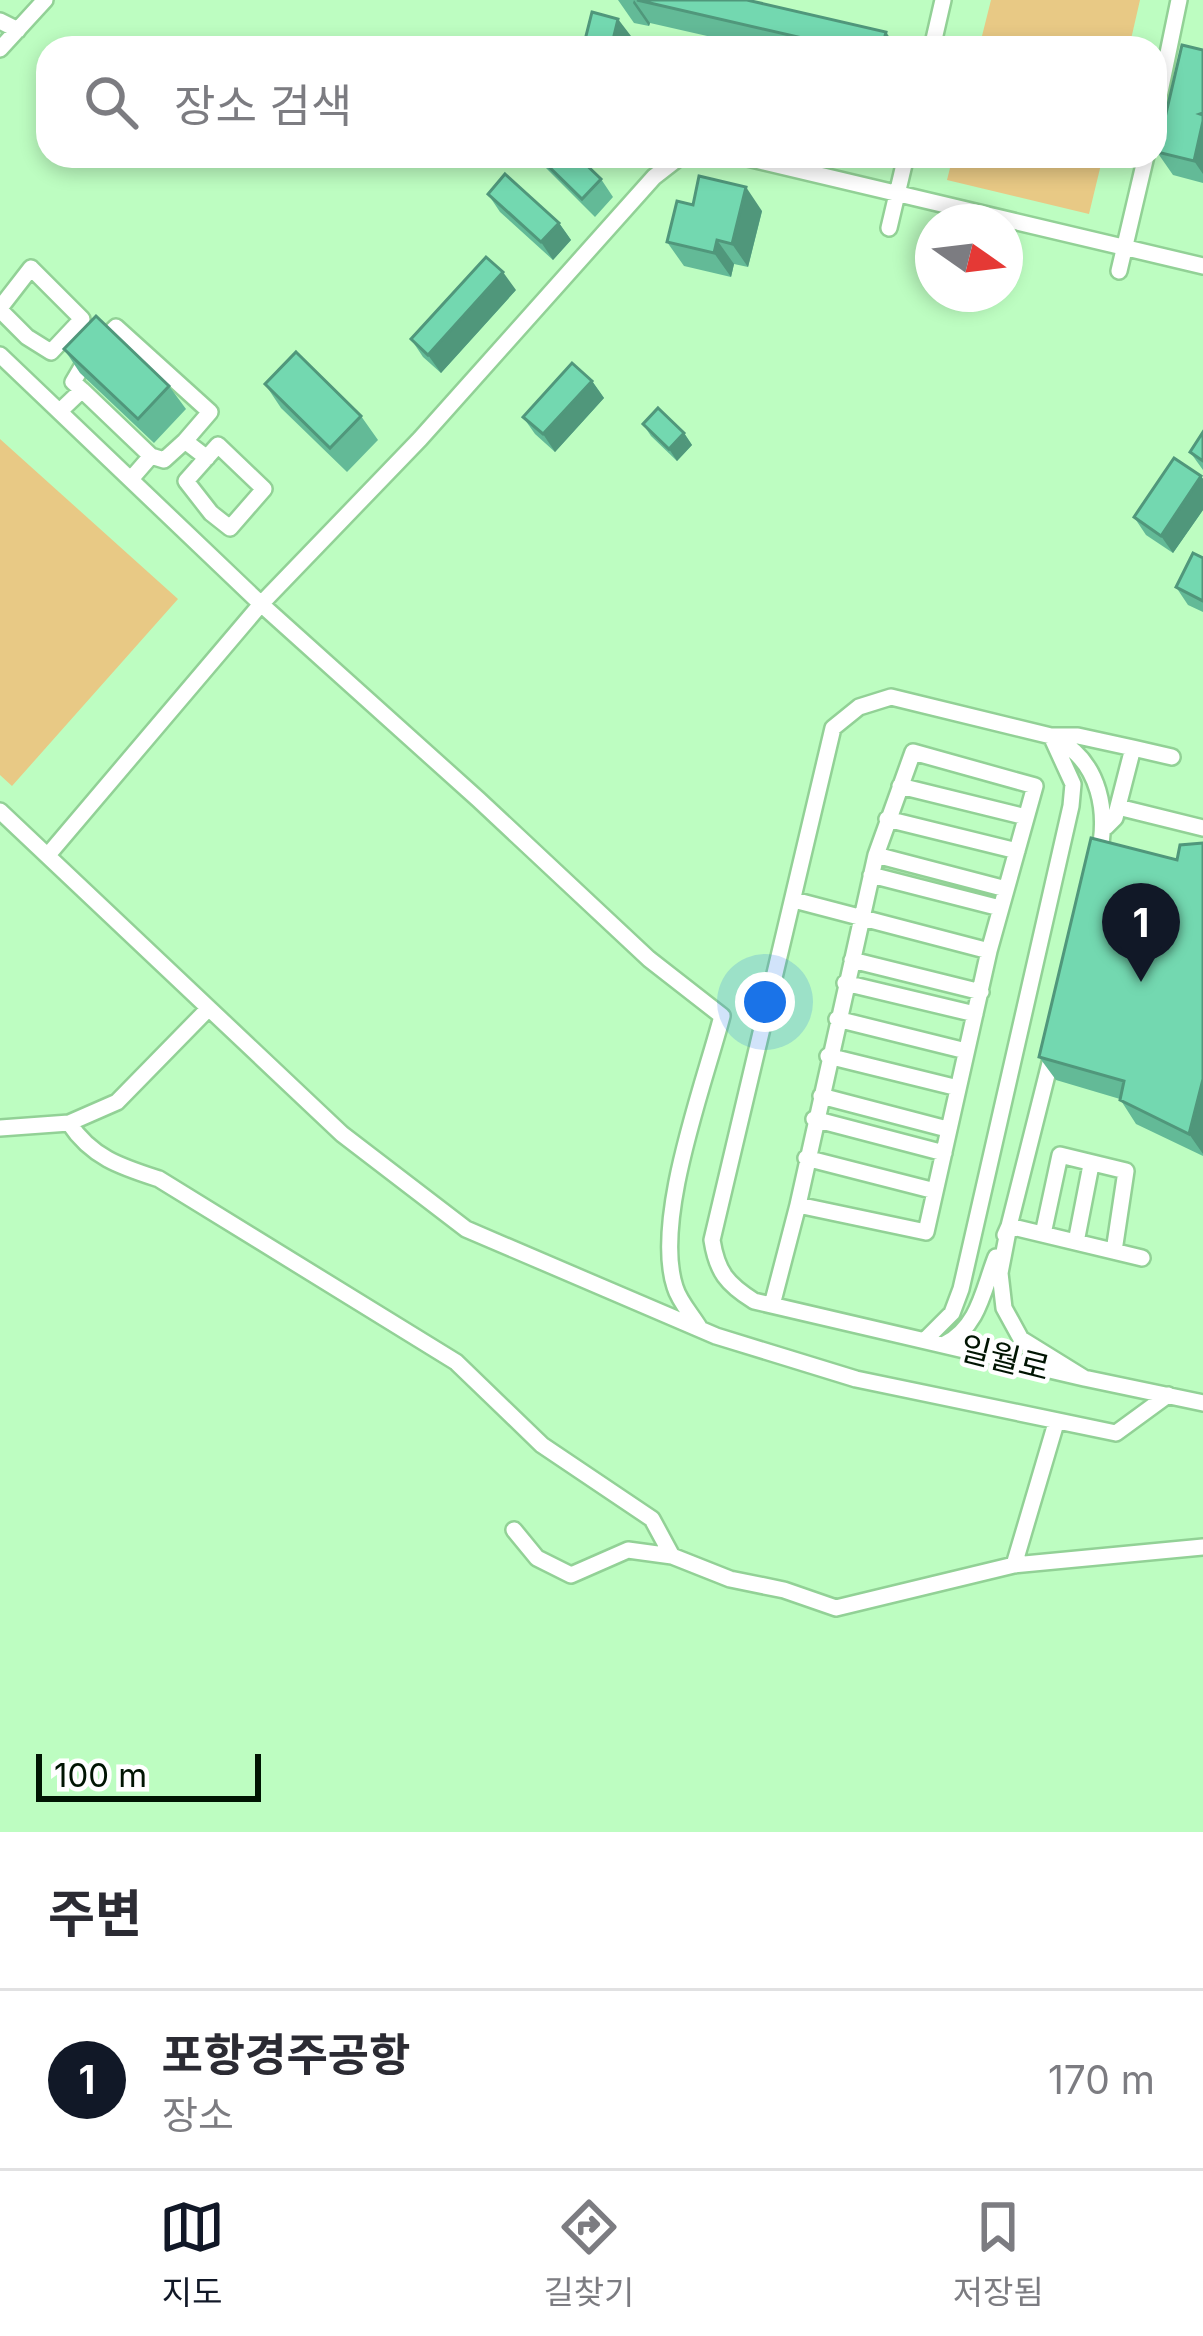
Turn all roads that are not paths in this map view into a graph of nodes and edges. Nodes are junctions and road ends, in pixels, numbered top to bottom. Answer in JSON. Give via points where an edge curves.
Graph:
{"nodes":[{"id":1,"x":45,"y":0,"type":"edge"},
{"id":2,"x":943,"y":0,"type":"edge"},
{"id":3,"x":1179,"y":0,"type":"edge"},
{"id":4,"x":0,"y":21,"type":"edge"},
{"id":5,"x":18,"y":30,"type":"junction"},
{"id":6,"x":935,"y":36,"type":"edge"},
{"id":7,"x":0,"y":50,"type":"edge"},
{"id":8,"x":1167,"y":58,"type":"edge"},
{"id":9,"x":666,"y":168,"type":"edge"},
{"id":10,"x":789,"y":168,"type":"edge"},
{"id":11,"x":903,"y":168,"type":"edge"},
{"id":12,"x":1143,"y":168,"type":"edge"},
{"id":13,"x":897,"y":194,"type":"junction"},
{"id":14,"x":889,"y":228,"type":"dead end"},
{"id":15,"x":1124,"y":248,"type":"junction"},
{"id":16,"x":1203,"y":266,"type":"edge"},
{"id":17,"x":1119,"y":271,"type":"dead end"},
{"id":18,"x":0,"y":309,"type":"edge"},
{"id":19,"x":68,"y":333,"type":"junction"},
{"id":20,"x":27,"y":337,"type":"junction"},
{"id":21,"x":90,"y":353,"type":"junction"},
{"id":22,"x":1,"y":356,"type":"edge"},
{"id":23,"x":82,"y":390,"type":"junction"},
{"id":24,"x":60,"y":411,"type":"junction"},
{"id":25,"x":119,"y":426,"type":"junction"},
{"id":26,"x":185,"y":441,"type":"junction"},
{"id":27,"x":98,"y":446,"type":"junction"},
{"id":28,"x":151,"y":456,"type":"junction"},
{"id":29,"x":207,"y":458,"type":"junction"},
{"id":30,"x":131,"y":479,"type":"junction"},
{"id":31,"x":211,"y":513,"type":"junction"},
{"id":32,"x":189,"y":535,"type":"junction"},
{"id":33,"x":261,"y":604,"type":"junction"},
{"id":34,"x":1051,"y":736,"type":"junction"},
{"id":35,"x":1133,"y":748,"type":"junction"},
{"id":36,"x":1172,"y":757,"type":"dead end"},
{"id":37,"x":900,"y":786,"type":"junction"},
{"id":38,"x":1118,"y":807,"type":"junction"},
{"id":39,"x":0,"y":811,"type":"edge"},
{"id":40,"x":1027,"y":817,"type":"junction"},
{"id":41,"x":886,"y":819,"type":"junction"},
{"id":42,"x":1106,"y":827,"type":"junction"},
{"id":43,"x":1203,"y":828,"type":"edge"},
{"id":44,"x":1017,"y":851,"type":"junction"},
{"id":45,"x":48,"y":855,"type":"junction"},
{"id":46,"x":876,"y":855,"type":"junction"},
{"id":47,"x":872,"y":875,"type":"junction"},
{"id":48,"x":1094,"y":878,"type":"edge"},
{"id":49,"x":1006,"y":889,"type":"junction"},
{"id":50,"x":794,"y":900,"type":"junction"},
{"id":51,"x":1000,"y":908,"type":"junction"},
{"id":52,"x":861,"y":919,"type":"junction"},
{"id":53,"x":989,"y":951,"type":"junction"},
{"id":54,"x":852,"y":960,"type":"junction"},
{"id":55,"x":845,"y":983,"type":"junction"},
{"id":56,"x":981,"y":992,"type":"junction"},
{"id":57,"x":208,"y":1009,"type":"junction"},
{"id":58,"x":975,"y":1014,"type":"junction"},
{"id":59,"x":837,"y":1019,"type":"junction"},
{"id":60,"x":1054,"y":1044,"type":"edge"},
{"id":61,"x":966,"y":1051,"type":"junction"},
{"id":62,"x":828,"y":1056,"type":"junction"},
{"id":63,"x":958,"y":1088,"type":"junction"},
{"id":64,"x":821,"y":1096,"type":"junction"},
{"id":65,"x":814,"y":1119,"type":"junction"},
{"id":66,"x":70,"y":1124,"type":"junction"},
{"id":67,"x":0,"y":1128,"type":"edge"},
{"id":68,"x":947,"y":1130,"type":"junction"},
{"id":69,"x":944,"y":1153,"type":"junction"},
{"id":70,"x":806,"y":1158,"type":"junction"},
{"id":71,"x":1091,"y":1165,"type":"junction"},
{"id":72,"x":935,"y":1191,"type":"junction"},
{"id":73,"x":798,"y":1204,"type":"junction"},
{"id":74,"x":1009,"y":1226,"type":"junction"},
{"id":75,"x":1043,"y":1234,"type":"junction"},
{"id":76,"x":1076,"y":1242,"type":"junction"},
{"id":77,"x":1114,"y":1251,"type":"junction"},
{"id":78,"x":1142,"y":1258,"type":"dead end"},
{"id":79,"x":772,"y":1305,"type":"junction"},
{"id":80,"x":700,"y":1329,"type":"junction"},
{"id":81,"x":926,"y":1339,"type":"junction"},
{"id":82,"x":945,"y":1344,"type":"junction"},
{"id":83,"x":1084,"y":1378,"type":"junction"},
{"id":84,"x":1168,"y":1395,"type":"junction"},
{"id":85,"x":1203,"y":1403,"type":"edge"},
{"id":86,"x":1056,"y":1423,"type":"junction"},
{"id":87,"x":514,"y":1530,"type":"dead end"},
{"id":88,"x":1203,"y":1547,"type":"edge"},
{"id":89,"x":673,"y":1556,"type":"junction"},
{"id":90,"x":1014,"y":1565,"type":"junction"}],
"edges":[{"from":1,"to":5,"type":"street"},
{"from":2,"to":6,"type":"street"},
{"from":3,"to":8,"type":"street"},
{"from":4,"to":5,"type":"street"},
{"from":5,"to":7,"type":"street"},
{"from":9,"to":33,"type":"street"},
{"from":10,"to":13,"type":"street"},
{"from":11,"to":13,"type":"street"},
{"from":12,"to":15,"type":"street"},
{"from":13,"to":14,"type":"street"},
{"from":13,"to":15,"type":"street"},
{"from":15,"to":16,"type":"street"},
{"from":15,"to":17,"type":"street"},
{"from":18,"to":19,"type":"street","via":[[31,268],[82,319]]},
{"from":18,"to":20,"type":"street"},
{"from":19,"to":20,"type":"street","via":[[51,352]]},
{"from":19,"to":21,"type":"street"},
{"from":20,"to":22,"type":"street"},
{"from":21,"to":23,"type":"street","via":[[73,382]]},
{"from":21,"to":26,"type":"street","via":[[116,328],[210,412]]},
{"from":22,"to":24,"type":"street"},
{"from":23,"to":24,"type":"street"},
{"from":23,"to":25,"type":"street"},
{"from":24,"to":27,"type":"street"},
{"from":25,"to":27,"type":"street"},
{"from":25,"to":28,"type":"street"},
{"from":26,"to":28,"type":"street","via":[[164,460]]},
{"from":26,"to":29,"type":"street"},
{"from":27,"to":30,"type":"street"},
{"from":28,"to":30,"type":"street"},
{"from":29,"to":31,"type":"street","via":[[186,481]]},
{"from":29,"to":31,"type":"street","via":[[218,445],[264,489],[230,528]]},
{"from":30,"to":32,"type":"street"},
{"from":31,"to":32,"type":"street"},
{"from":32,"to":33,"type":"street"},
{"from":33,"to":45,"type":"street"},
{"from":33,"to":80,"type":"street","via":[[649,959],[722,1016],[672,1207],[675,1289]]},
{"from":34,"to":35,"type":"street","name":"일월로"},
{"from":34,"to":42,"type":"street","via":[[1096,780]]},
{"from":34,"to":50,"type":"street","name":"일월로","via":[[891,697],[859,707],[833,728]]},
{"from":34,"to":81,"type":"street","via":[[1072,784],[1071,806],[961,1289],[952,1313]]},
{"from":35,"to":36,"type":"street","name":"일월로"},
{"from":35,"to":38,"type":"street"},
{"from":37,"to":40,"type":"street"},
{"from":37,"to":40,"type":"street","via":[[914,752],[1035,786]]},
{"from":37,"to":41,"type":"street"},
{"from":38,"to":42,"type":"street"},
{"from":38,"to":43,"type":"street"},
{"from":39,"to":45,"type":"street"},
{"from":40,"to":44,"type":"street"},
{"from":41,"to":44,"type":"street"},
{"from":41,"to":46,"type":"street"},
{"from":42,"to":48,"type":"street"},
{"from":44,"to":49,"type":"street"},
{"from":45,"to":57,"type":"street"},
{"from":46,"to":47,"type":"street"},
{"from":46,"to":49,"type":"street"},
{"from":47,"to":51,"type":"street"},
{"from":47,"to":52,"type":"street"},
{"from":49,"to":51,"type":"street"},
{"from":50,"to":52,"type":"street"},
{"from":50,"to":79,"type":"street","name":"일월로","via":[[712,1240],[728,1284]]},
{"from":51,"to":53,"type":"street"},
{"from":52,"to":53,"type":"street"},
{"from":52,"to":54,"type":"street"},
{"from":53,"to":56,"type":"street"},
{"from":54,"to":55,"type":"street"},
{"from":54,"to":56,"type":"street"},
{"from":55,"to":58,"type":"street"},
{"from":55,"to":59,"type":"street"},
{"from":56,"to":58,"type":"street"},
{"from":57,"to":66,"type":"street","via":[[117,1102]]},
{"from":57,"to":80,"type":"street","via":[[342,1134],[466,1229]]},
{"from":58,"to":61,"type":"street"},
{"from":59,"to":61,"type":"street"},
{"from":59,"to":62,"type":"street"},
{"from":60,"to":74,"type":"street"},
{"from":61,"to":63,"type":"street"},
{"from":62,"to":63,"type":"street"},
{"from":62,"to":64,"type":"street"},
{"from":63,"to":68,"type":"street"},
{"from":64,"to":65,"type":"street"},
{"from":64,"to":68,"type":"street"},
{"from":65,"to":69,"type":"street"},
{"from":65,"to":70,"type":"street"},
{"from":66,"to":67,"type":"street"},
{"from":66,"to":89,"type":"street","via":[[106,1162],[159,1179],[456,1362],[542,1445],[652,1519]]},
{"from":68,"to":69,"type":"street"},
{"from":69,"to":72,"type":"street"},
{"from":70,"to":72,"type":"street"},
{"from":70,"to":73,"type":"street"},
{"from":71,"to":75,"type":"street","via":[[1060,1155]]},
{"from":71,"to":76,"type":"street"},
{"from":71,"to":77,"type":"street","via":[[1126,1171]]},
{"from":72,"to":73,"type":"street","via":[[926,1232]]},
{"from":73,"to":79,"type":"street"},
{"from":74,"to":75,"type":"street"},
{"from":74,"to":82,"type":"street","via":[[977,1312]]},
{"from":74,"to":83,"type":"street","via":[[1000,1273],[1004,1308],[1022,1339]]},
{"from":75,"to":76,"type":"street"},
{"from":76,"to":77,"type":"street"},
{"from":77,"to":78,"type":"street"},
{"from":79,"to":81,"type":"street","name":"일월로"},
{"from":80,"to":86,"type":"street","via":[[856,1379]]},
{"from":81,"to":82,"type":"street","name":"일월로"},
{"from":82,"to":83,"type":"street","name":"일월로"},
{"from":83,"to":84,"type":"street","name":"일월로"},
{"from":84,"to":85,"type":"street","name":"일월로"},
{"from":84,"to":86,"type":"street","via":[[1117,1433]]},
{"from":86,"to":90,"type":"street"},
{"from":87,"to":89,"type":"street","via":[[537,1558],[571,1575],[628,1550]]},
{"from":88,"to":90,"type":"street"},
{"from":89,"to":90,"type":"street","via":[[836,1608]]}]}
